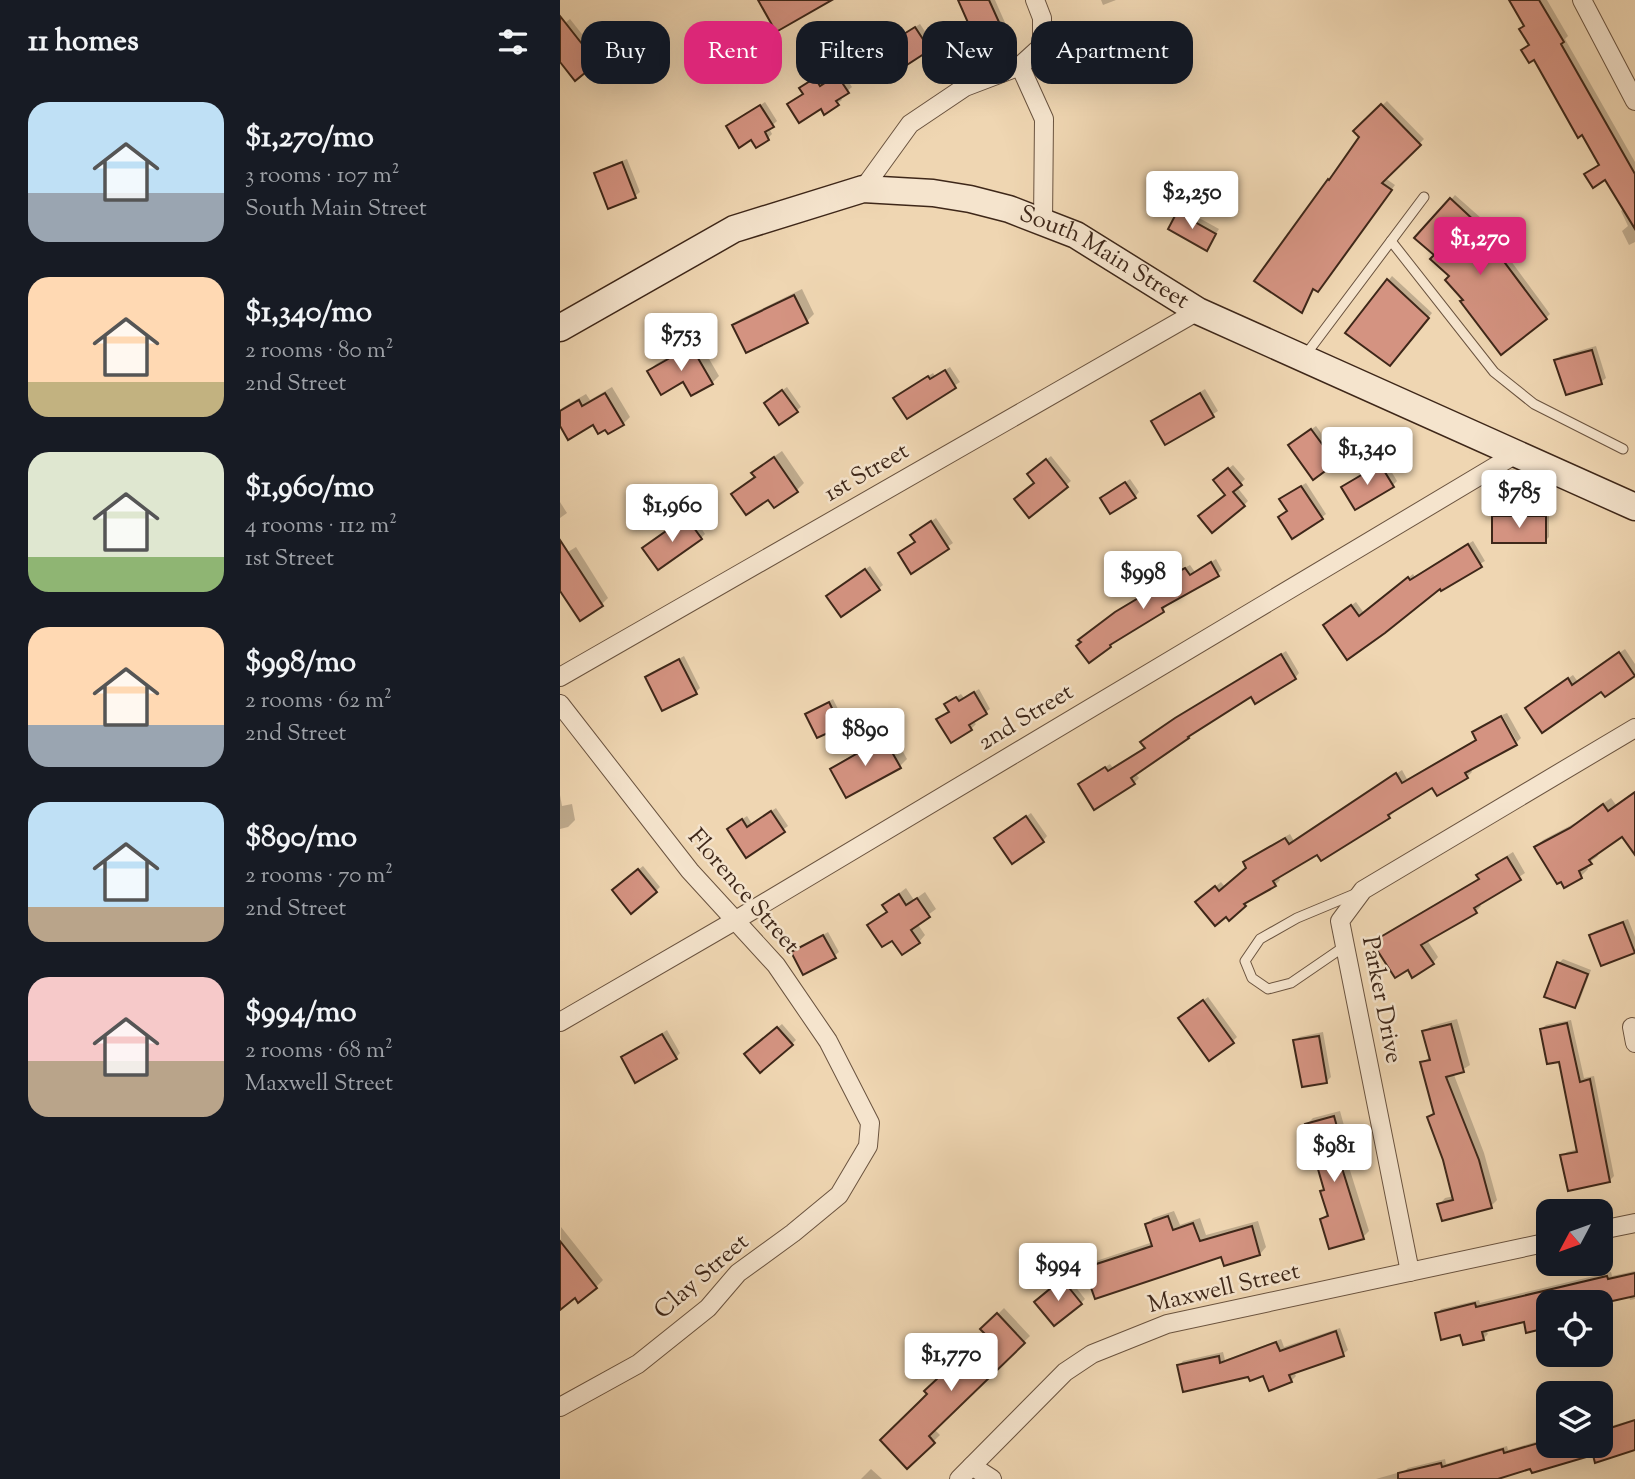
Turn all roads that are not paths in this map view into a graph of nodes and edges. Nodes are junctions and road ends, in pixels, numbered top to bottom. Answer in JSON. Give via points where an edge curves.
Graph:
{"nodes":[{"id":1,"x":1035,"y":0,"type":"edge"},
{"id":2,"x":1582,"y":0,"type":"edge"},
{"id":3,"x":1020,"y":66,"type":"junction"},
{"id":4,"x":1635,"y":101,"type":"edge"},
{"id":5,"x":863,"y":190,"type":"junction"},
{"id":6,"x":1424,"y":197,"type":"dead end"},
{"id":7,"x":1043,"y":223,"type":"junction"},
{"id":8,"x":1391,"y":241,"type":"junction"},
{"id":9,"x":1198,"y":311,"type":"junction"},
{"id":10,"x":560,"y":328,"type":"edge"},
{"id":11,"x":1303,"y":358,"type":"junction"},
{"id":12,"x":1623,"y":449,"type":"dead end"},
{"id":13,"x":1516,"y":454,"type":"junction"},
{"id":14,"x":1635,"y":507,"type":"edge"},
{"id":15,"x":560,"y":677,"type":"edge"},
{"id":16,"x":560,"y":704,"type":"edge"},
{"id":17,"x":1635,"y":728,"type":"edge"},
{"id":18,"x":1363,"y":890,"type":"junction"},
{"id":19,"x":736,"y":920,"type":"junction"},
{"id":20,"x":1345,"y":946,"type":"junction"},
{"id":21,"x":560,"y":1022,"type":"edge"},
{"id":22,"x":870,"y":1123,"type":"joint"},
{"id":23,"x":1635,"y":1223,"type":"edge"},
{"id":24,"x":1614,"y":1227,"type":"edge"},
{"id":25,"x":1536,"y":1245,"type":"edge"},
{"id":26,"x":1410,"y":1272,"type":"junction"},
{"id":27,"x":560,"y":1408,"type":"edge"},
{"id":28,"x":972,"y":1466,"type":"junction"},
{"id":29,"x":959,"y":1479,"type":"edge"},
{"id":30,"x":992,"y":1479,"type":"edge"}],
"edges":[{"from":1,"to":3,"type":"street","via":[[1042,19],[1042,46]]},
{"from":2,"to":4,"type":"street"},
{"from":3,"to":5,"type":"street","via":[[965,87],[909,124]]},
{"from":3,"to":7,"type":"street","via":[[1044,119]]},
{"from":5,"to":7,"type":"street","name":"South Main Street","via":[[970,199]]},
{"from":5,"to":10,"type":"street","name":"South Main Street","via":[[734,229]]},
{"from":6,"to":8,"type":"lane"},
{"from":7,"to":9,"type":"street","name":"South Main Street","via":[[1076,236]]},
{"from":8,"to":11,"type":"lane"},
{"from":8,"to":12,"type":"lane","via":[[1494,372],[1534,404]]},
{"from":9,"to":11,"type":"street","name":"South Main Street"},
{"from":9,"to":15,"type":"street","name":"1st Street"},
{"from":11,"to":13,"type":"street","name":"South Main Street"},
{"from":13,"to":14,"type":"street","name":"South Main Street"},
{"from":13,"to":19,"type":"street","name":"2nd Street"},
{"from":16,"to":19,"type":"street","name":"Florence Street","via":[[690,871]]},
{"from":17,"to":18,"type":"street","name":"Parker Drive"},
{"from":18,"to":20,"type":"street","name":"Parker Drive","via":[[1340,921]]},
{"from":18,"to":20,"type":"lane","via":[[1260,939],[1245,961],[1252,978],[1268,989],[1291,983]]},
{"from":19,"to":21,"type":"street","name":"2nd Street"},
{"from":19,"to":22,"type":"street","name":"Florence Street","via":[[776,965],[828,1041]]},
{"from":20,"to":26,"type":"street","name":"Parker Drive"},
{"from":22,"to":27,"type":"street","name":"Clay Street","via":[[868,1146],[839,1195],[738,1273],[708,1308],[638,1364]]},
{"from":23,"to":24,"type":"street"},
{"from":25,"to":26,"type":"street","name":"Maxwell Street"},
{"from":26,"to":28,"type":"street","name":"Maxwell Street","via":[[1167,1324],[1114,1343],[1065,1372]]},
{"from":28,"to":29,"type":"street","name":"Maxwell Street"},
{"from":28,"to":30,"type":"street"}]}
